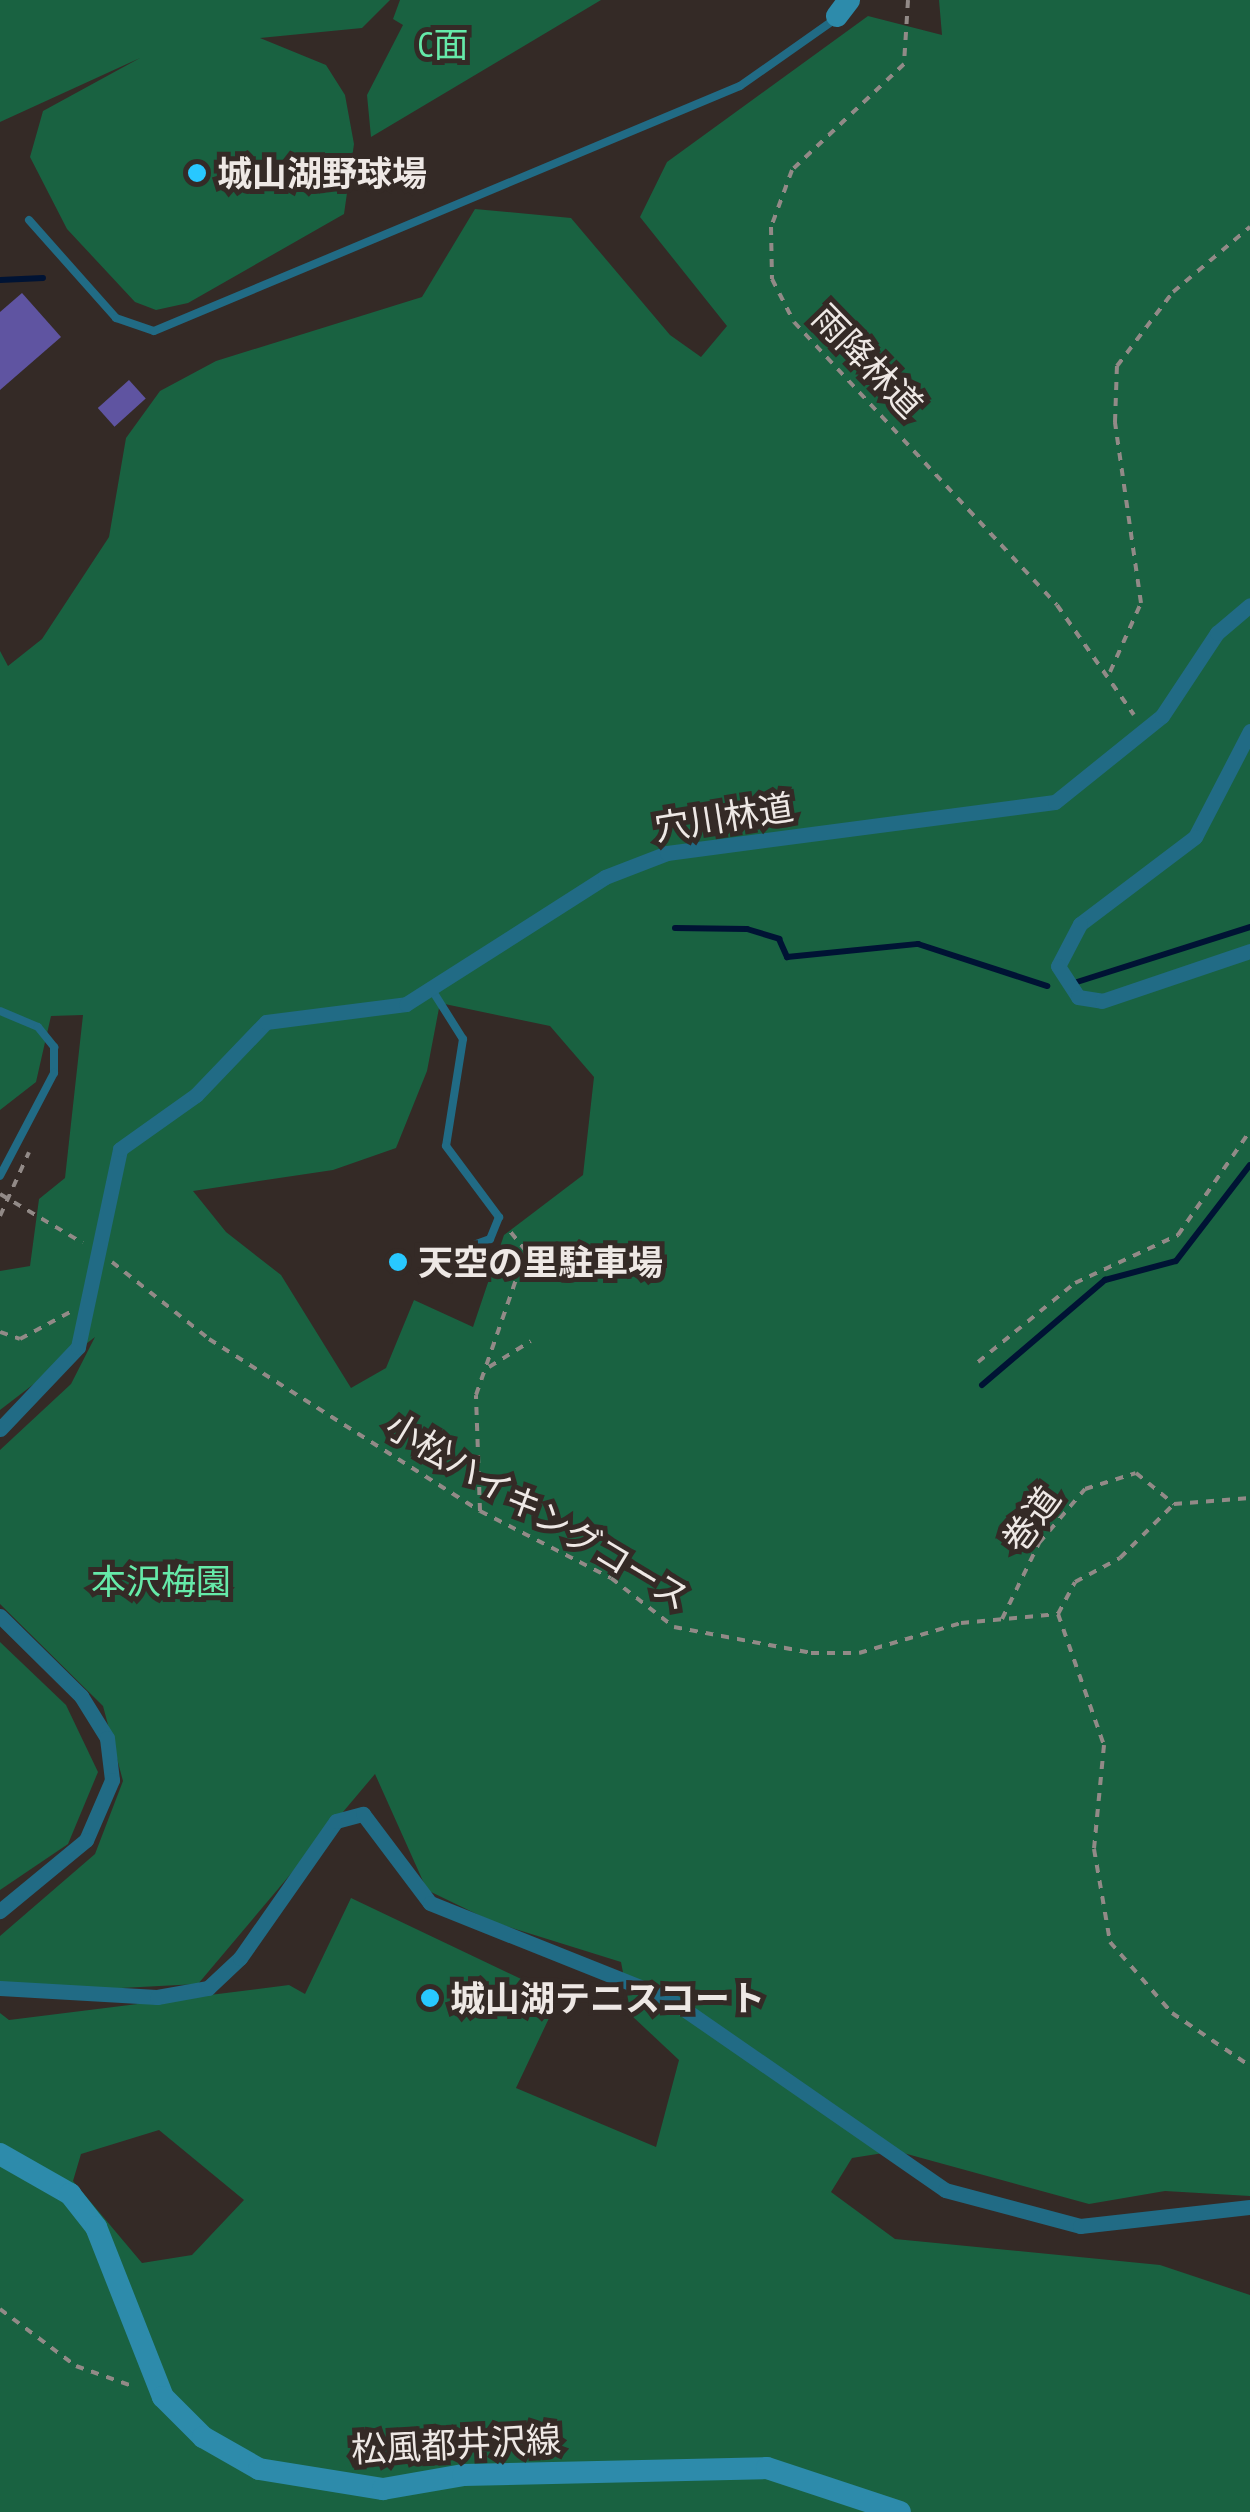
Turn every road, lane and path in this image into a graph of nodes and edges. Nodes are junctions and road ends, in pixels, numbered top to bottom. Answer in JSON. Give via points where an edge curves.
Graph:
{"nodes":[{"id":1,"x":908,"y":0,"type":"edge"},
{"id":2,"x":843,"y":8,"type":"edge"},
{"id":3,"x":29,"y":220,"type":"dead end"},
{"id":4,"x":1250,"y":227,"type":"edge"},
{"id":5,"x":1250,"y":605,"type":"edge"},
{"id":6,"x":1110,"y":673,"type":"junction"},
{"id":7,"x":1250,"y":730,"type":"edge"},
{"id":8,"x":1144,"y":732,"type":"junction"},
{"id":9,"x":1250,"y":951,"type":"edge"},
{"id":10,"x":432,"y":990,"type":"junction"},
{"id":11,"x":0,"y":1010,"type":"edge"},
{"id":12,"x":1250,"y":1131,"type":"edge"},
{"id":13,"x":0,"y":1176,"type":"edge"},
{"id":14,"x":0,"y":1194,"type":"edge"},
{"id":15,"x":499,"y":1227,"type":"junction"},
{"id":16,"x":101,"y":1253,"type":"junction"},
{"id":17,"x":446,"y":1254,"type":"dead end"},
{"id":18,"x":89,"y":1308,"type":"junction"},
{"id":19,"x":0,"y":1332,"type":"edge"},
{"id":20,"x":531,"y":1340,"type":"dead end"},
{"id":21,"x":978,"y":1362,"type":"dead end"},
{"id":22,"x":484,"y":1370,"type":"junction"},
{"id":23,"x":0,"y":1429,"type":"edge"},
{"id":24,"x":1250,"y":1498,"type":"edge"},
{"id":25,"x":1174,"y":1504,"type":"junction"},
{"id":26,"x":480,"y":1511,"type":"junction"},
{"id":27,"x":1058,"y":1614,"type":"junction"},
{"id":28,"x":0,"y":1616,"type":"edge"},
{"id":29,"x":1002,"y":1619,"type":"junction"},
{"id":30,"x":0,"y":1911,"type":"edge"},
{"id":31,"x":0,"y":1988,"type":"edge"},
{"id":32,"x":1250,"y":2066,"type":"edge"},
{"id":33,"x":0,"y":2154,"type":"edge"},
{"id":34,"x":1250,"y":2207,"type":"edge"},
{"id":35,"x":0,"y":2309,"type":"edge"},
{"id":36,"x":163,"y":2398,"type":"junction"},
{"id":37,"x":900,"y":2512,"type":"edge"}],
"edges":[{"from":1,"to":6,"type":"path","name":"雨降林道","via":[[911,46],[898,74],[792,170],[771,227],[772,279],[794,322],[934,466]]},
{"from":2,"to":3,"type":"lane","via":[[800,52],[740,86],[154,331],[116,318]]},
{"from":4,"to":6,"type":"path","via":[[1172,292],[1117,366],[1116,422],[1141,603]]},
{"from":5,"to":8,"type":"street","name":"穴川林道","via":[[1217,633],[1177,699]]},
{"from":6,"to":8,"type":"path","name":"雨降林道"},
{"from":7,"to":9,"type":"street","via":[[1195,837],[1080,924],[1058,966],[1078,996],[1102,1002]]},
{"from":8,"to":10,"type":"street","name":"穴川林道","via":[[1055,802],[1017,813],[930,814],[641,860]]},
{"from":10,"to":15,"type":"lane","via":[[462,1039],[446,1146],[493,1203]]},
{"from":10,"to":16,"type":"street","name":"穴川林道","via":[[375,1013],[266,1022],[196,1095],[120,1149]]},
{"from":11,"to":13,"type":"lane","via":[[38,1026],[54,1047],[54,1073]]},
{"from":12,"to":21,"type":"path","via":[[1178,1235],[1075,1283]]},
{"from":14,"to":16,"type":"path","name":"小松ハイキングコース"},
{"from":15,"to":17,"type":"lane","via":[[478,1247]]},
{"from":15,"to":22,"type":"path","via":[[516,1230],[526,1250]]},
{"from":16,"to":18,"type":"street"},
{"from":16,"to":26,"type":"path","name":"小松ハイキングコース","via":[[195,1329]]},
{"from":18,"to":19,"type":"path","via":[[58,1314],[20,1340]]},
{"from":18,"to":23,"type":"street","via":[[70,1364]]},
{"from":20,"to":22,"type":"path"},
{"from":22,"to":26,"type":"path","via":[[476,1395]]},
{"from":24,"to":25,"type":"path"},
{"from":25,"to":27,"type":"path","via":[[1120,1558],[1075,1582]]},
{"from":25,"to":29,"type":"path","name":"巻道","via":[[1136,1473],[1085,1489],[1039,1543]]},
{"from":26,"to":29,"type":"path","name":"小松ハイキングコース","via":[[703,1636],[858,1653]]},
{"from":27,"to":29,"type":"path","name":"小松ハイキングコース"},
{"from":27,"to":32,"type":"path","via":[[1104,1745],[1094,1849],[1110,1942],[1172,2013]]},
{"from":28,"to":30,"type":"street","via":[[90,1710],[107,1738],[112,1780],[86,1840]]},
{"from":31,"to":34,"type":"street","via":[[157,1996],[208,1988],[240,1958],[336,1821],[363,1814],[430,1903],[668,1998],[946,2190],[1080,2226]]},
{"from":33,"to":36,"type":"street","name":"松風都井沢線","via":[[56,2181],[96,2227]]},
{"from":35,"to":36,"type":"path","via":[[76,2366]]},
{"from":36,"to":37,"type":"street","name":"松風都井沢線","via":[[228,2454],[313,2482],[383,2489],[463,2476],[767,2468]]}]}
